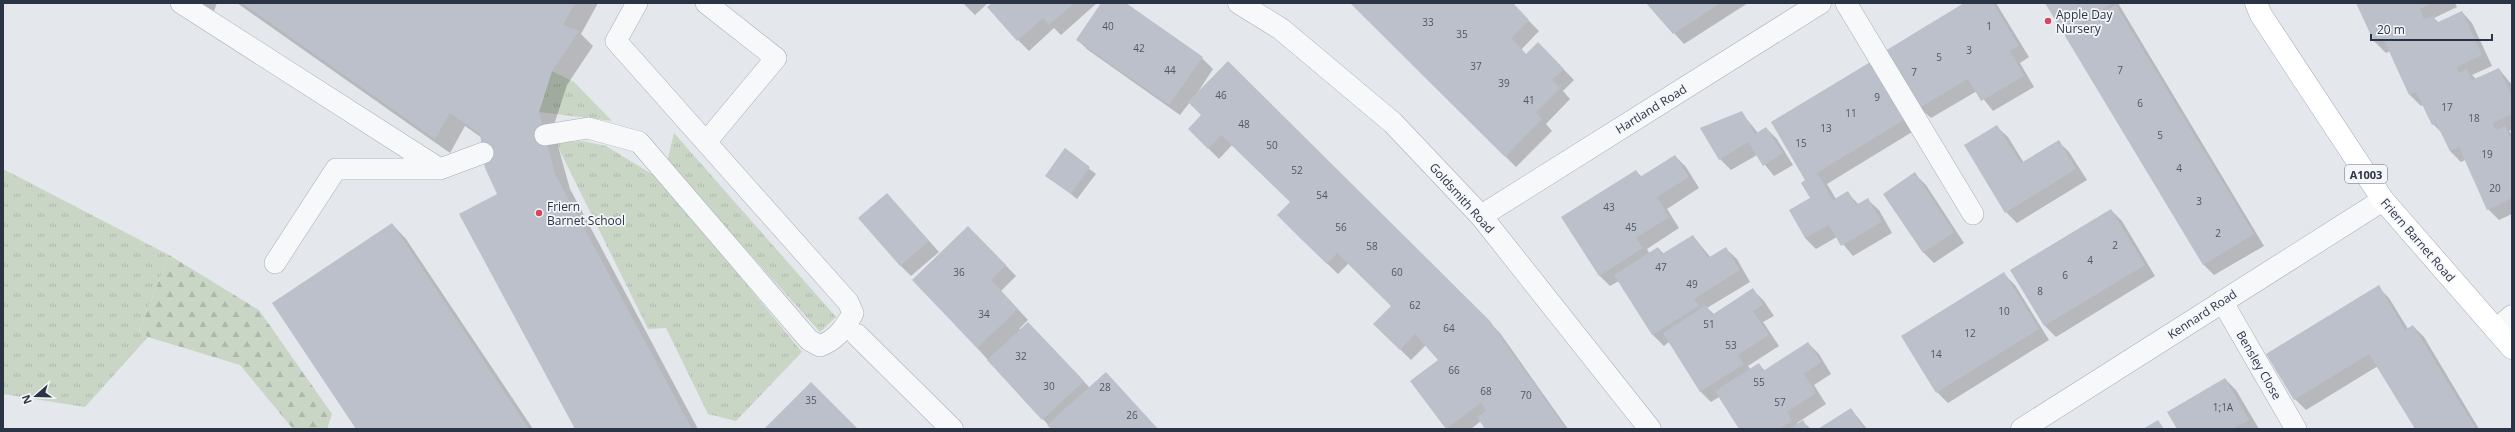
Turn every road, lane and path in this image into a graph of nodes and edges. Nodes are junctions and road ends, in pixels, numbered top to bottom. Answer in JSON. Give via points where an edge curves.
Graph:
{"nodes":[{"id":1,"x":181,"y":3,"type":"edge"},
{"id":2,"x":637,"y":3,"type":"edge"},
{"id":3,"x":706,"y":3,"type":"edge"},
{"id":4,"x":1820,"y":3,"type":"edge"},
{"id":5,"x":1846,"y":3,"type":"edge"},
{"id":6,"x":2256,"y":3,"type":"edge"},
{"id":7,"x":1245,"y":4,"type":"edge"},
{"id":8,"x":545,"y":135,"type":"dead end"},
{"id":9,"x":706,"y":142,"type":"junction"},
{"id":10,"x":483,"y":153,"type":"dead end"},
{"id":11,"x":440,"y":168,"type":"junction"},
{"id":12,"x":2383,"y":200,"type":"junction"},
{"id":13,"x":1973,"y":214,"type":"dead end"},
{"id":14,"x":1481,"y":216,"type":"junction"},
{"id":15,"x":275,"y":263,"type":"dead end"},
{"id":16,"x":2222,"y":301,"type":"junction"},
{"id":17,"x":2504,"y":323,"type":"edge"},
{"id":18,"x":852,"y":330,"type":"junction"},
{"id":19,"x":2512,"y":348,"type":"edge"},
{"id":20,"x":952,"y":429,"type":"edge"},
{"id":21,"x":1650,"y":429,"type":"edge"},
{"id":22,"x":2022,"y":429,"type":"edge"},
{"id":23,"x":2296,"y":429,"type":"edge"}],
"edges":[{"from":1,"to":11,"type":"lane"},
{"from":2,"to":9,"type":"lane","via":[[616,41]]},
{"from":3,"to":9,"type":"lane","via":[[776,58]]},
{"from":4,"to":14,"type":"street","name":"Hartland Road"},
{"from":5,"to":13,"type":"lane"},
{"from":6,"to":12,"type":"main road","name":"Friern Barnet Road","number":"A1003","via":[[2265,21]]},
{"from":7,"to":14,"type":"street","name":"Goldsmith Road","via":[[1281,29],[1393,123]]},
{"from":8,"to":18,"type":"lane","via":[[588,128],[639,142],[809,340],[820,346]]},
{"from":9,"to":18,"type":"lane","via":[[848,302],[853,313]]},
{"from":10,"to":11,"type":"lane"},
{"from":11,"to":15,"type":"lane","via":[[336,169]]},
{"from":12,"to":16,"type":"street","name":"Kennard Road"},
{"from":12,"to":17,"type":"main road","name":"Friern Barnet Road","number":"A1003"},
{"from":14,"to":21,"type":"street","name":"Goldsmith Road"},
{"from":16,"to":22,"type":"street","name":"Kennard Road"},
{"from":16,"to":23,"type":"lane","name":"Bensley Close"},
{"from":17,"to":19,"type":"main road","name":"Friern Barnet Road","number":"A1003"},
{"from":18,"to":20,"type":"street"}]}
